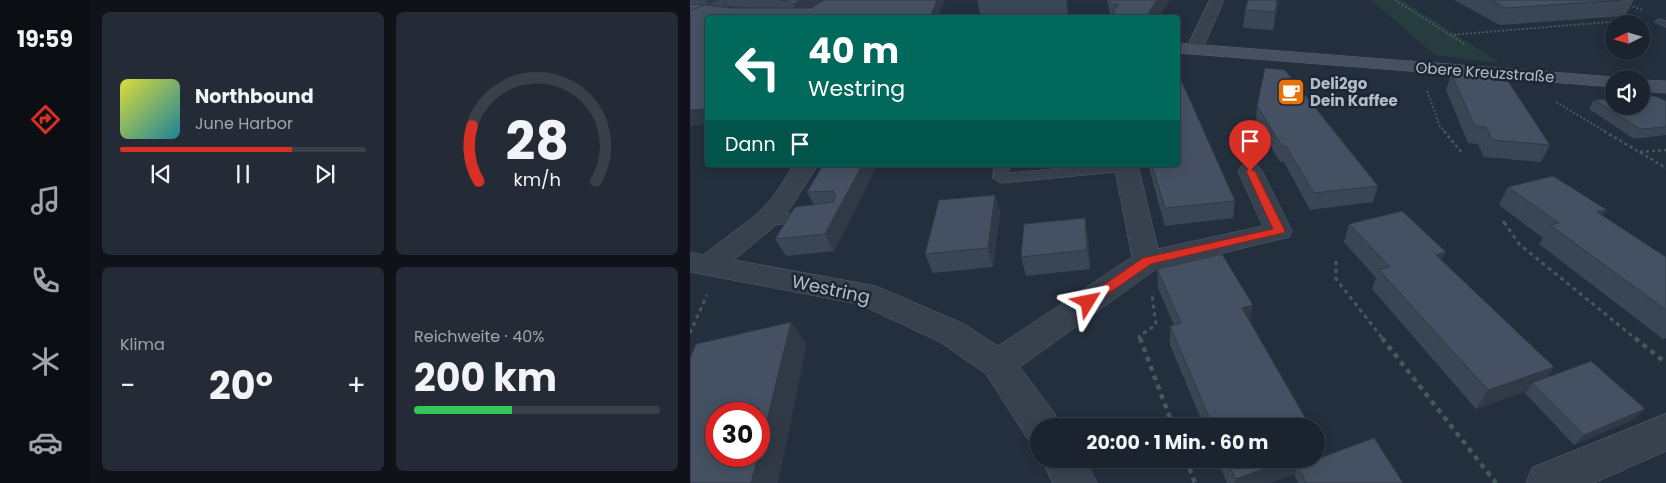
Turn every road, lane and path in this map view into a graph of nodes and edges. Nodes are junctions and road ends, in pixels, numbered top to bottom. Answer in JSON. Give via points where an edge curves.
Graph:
{"nodes":[{"id":1,"x":733,"y":0,"type":"edge"},
{"id":2,"x":1217,"y":0,"type":"edge"},
{"id":3,"x":1395,"y":0,"type":"edge"},
{"id":4,"x":690,"y":10,"type":"edge"},
{"id":5,"x":708,"y":11,"type":"junction"},
{"id":6,"x":756,"y":15,"type":"edge"},
{"id":7,"x":690,"y":21,"type":"edge"},
{"id":8,"x":1605,"y":22,"type":"edge"},
{"id":9,"x":1450,"y":35,"type":"junction"},
{"id":10,"x":1466,"y":45,"type":"dead end"},
{"id":11,"x":1186,"y":49,"type":"edge"},
{"id":12,"x":1419,"y":67,"type":"junction"},
{"id":13,"x":1605,"y":81,"type":"edge"},
{"id":14,"x":1650,"y":86,"type":"edge"},
{"id":15,"x":1666,"y":87,"type":"edge"},
{"id":16,"x":1555,"y":102,"type":"dead end"},
{"id":17,"x":1666,"y":150,"type":"edge"},
{"id":18,"x":1640,"y":152,"type":"junction"},
{"id":19,"x":1462,"y":153,"type":"dead end"},
{"id":20,"x":805,"y":167,"type":"edge"},
{"id":21,"x":1002,"y":167,"type":"edge"},
{"id":22,"x":1116,"y":167,"type":"edge"},
{"id":23,"x":1126,"y":167,"type":"edge"},
{"id":24,"x":1666,"y":168,"type":"edge"},
{"id":25,"x":1250,"y":171,"type":"dead end"},
{"id":26,"x":826,"y":214,"type":"edge"},
{"id":27,"x":765,"y":220,"type":"junction"},
{"id":28,"x":1503,"y":221,"type":"dead end"},
{"id":29,"x":1148,"y":261,"type":"junction"},
{"id":30,"x":1336,"y":261,"type":"dead end"},
{"id":31,"x":710,"y":266,"type":"edge"},
{"id":32,"x":690,"y":333,"type":"edge"},
{"id":33,"x":1666,"y":363,"type":"edge"},
{"id":34,"x":998,"y":364,"type":"junction"},
{"id":35,"x":1035,"y":418,"type":"edge"},
{"id":36,"x":1170,"y":418,"type":"edge"},
{"id":37,"x":1666,"y":432,"type":"edge"},
{"id":38,"x":1067,"y":468,"type":"edge"},
{"id":39,"x":1189,"y":468,"type":"edge"},
{"id":40,"x":1076,"y":483,"type":"edge"},
{"id":41,"x":1195,"y":483,"type":"edge"},
{"id":42,"x":1496,"y":483,"type":"edge"},
{"id":43,"x":1547,"y":483,"type":"edge"}],
"edges":[{"from":1,"to":5,"type":"street"},
{"from":2,"to":11,"type":"street"},
{"from":3,"to":9,"type":"path"},
{"from":4,"to":5,"type":"street"},
{"from":5,"to":6,"type":"street"},
{"from":5,"to":7,"type":"street"},
{"from":8,"to":9,"type":"path"},
{"from":9,"to":10,"type":"path"},
{"from":11,"to":12,"type":"street","name":"Obere Kreuzstraße"},
{"from":12,"to":13,"type":"street","name":"Obere Kreuzstraße"},
{"from":12,"to":19,"type":"path","via":[[1440,126]]},
{"from":14,"to":15,"type":"street"},
{"from":16,"to":18,"type":"path"},
{"from":17,"to":18,"type":"path"},
{"from":18,"to":24,"type":"path"},
{"from":20,"to":27,"type":"street","via":[[782,202]]},
{"from":21,"to":22,"type":"lane","via":[[1000,178]]},
{"from":23,"to":29,"type":"street"},
{"from":25,"to":29,"type":"street","via":[[1279,231]]},
{"from":26,"to":27,"type":"lane"},
{"from":27,"to":31,"type":"street"},
{"from":28,"to":33,"type":"path","via":[[1519,244]]},
{"from":29,"to":34,"type":"street"},
{"from":29,"to":36,"type":"path","via":[[1156,325],[1139,336]]},
{"from":30,"to":42,"type":"path","via":[[1336,279]]},
{"from":31,"to":32,"type":"path","via":[[707,294]]},
{"from":31,"to":34,"type":"street","name":"Westring","via":[[865,294],[952,333]]},
{"from":34,"to":35,"type":"street","name":"Westring"},
{"from":37,"to":43,"type":"street"},
{"from":38,"to":40,"type":"street"},
{"from":39,"to":41,"type":"path"}]}
